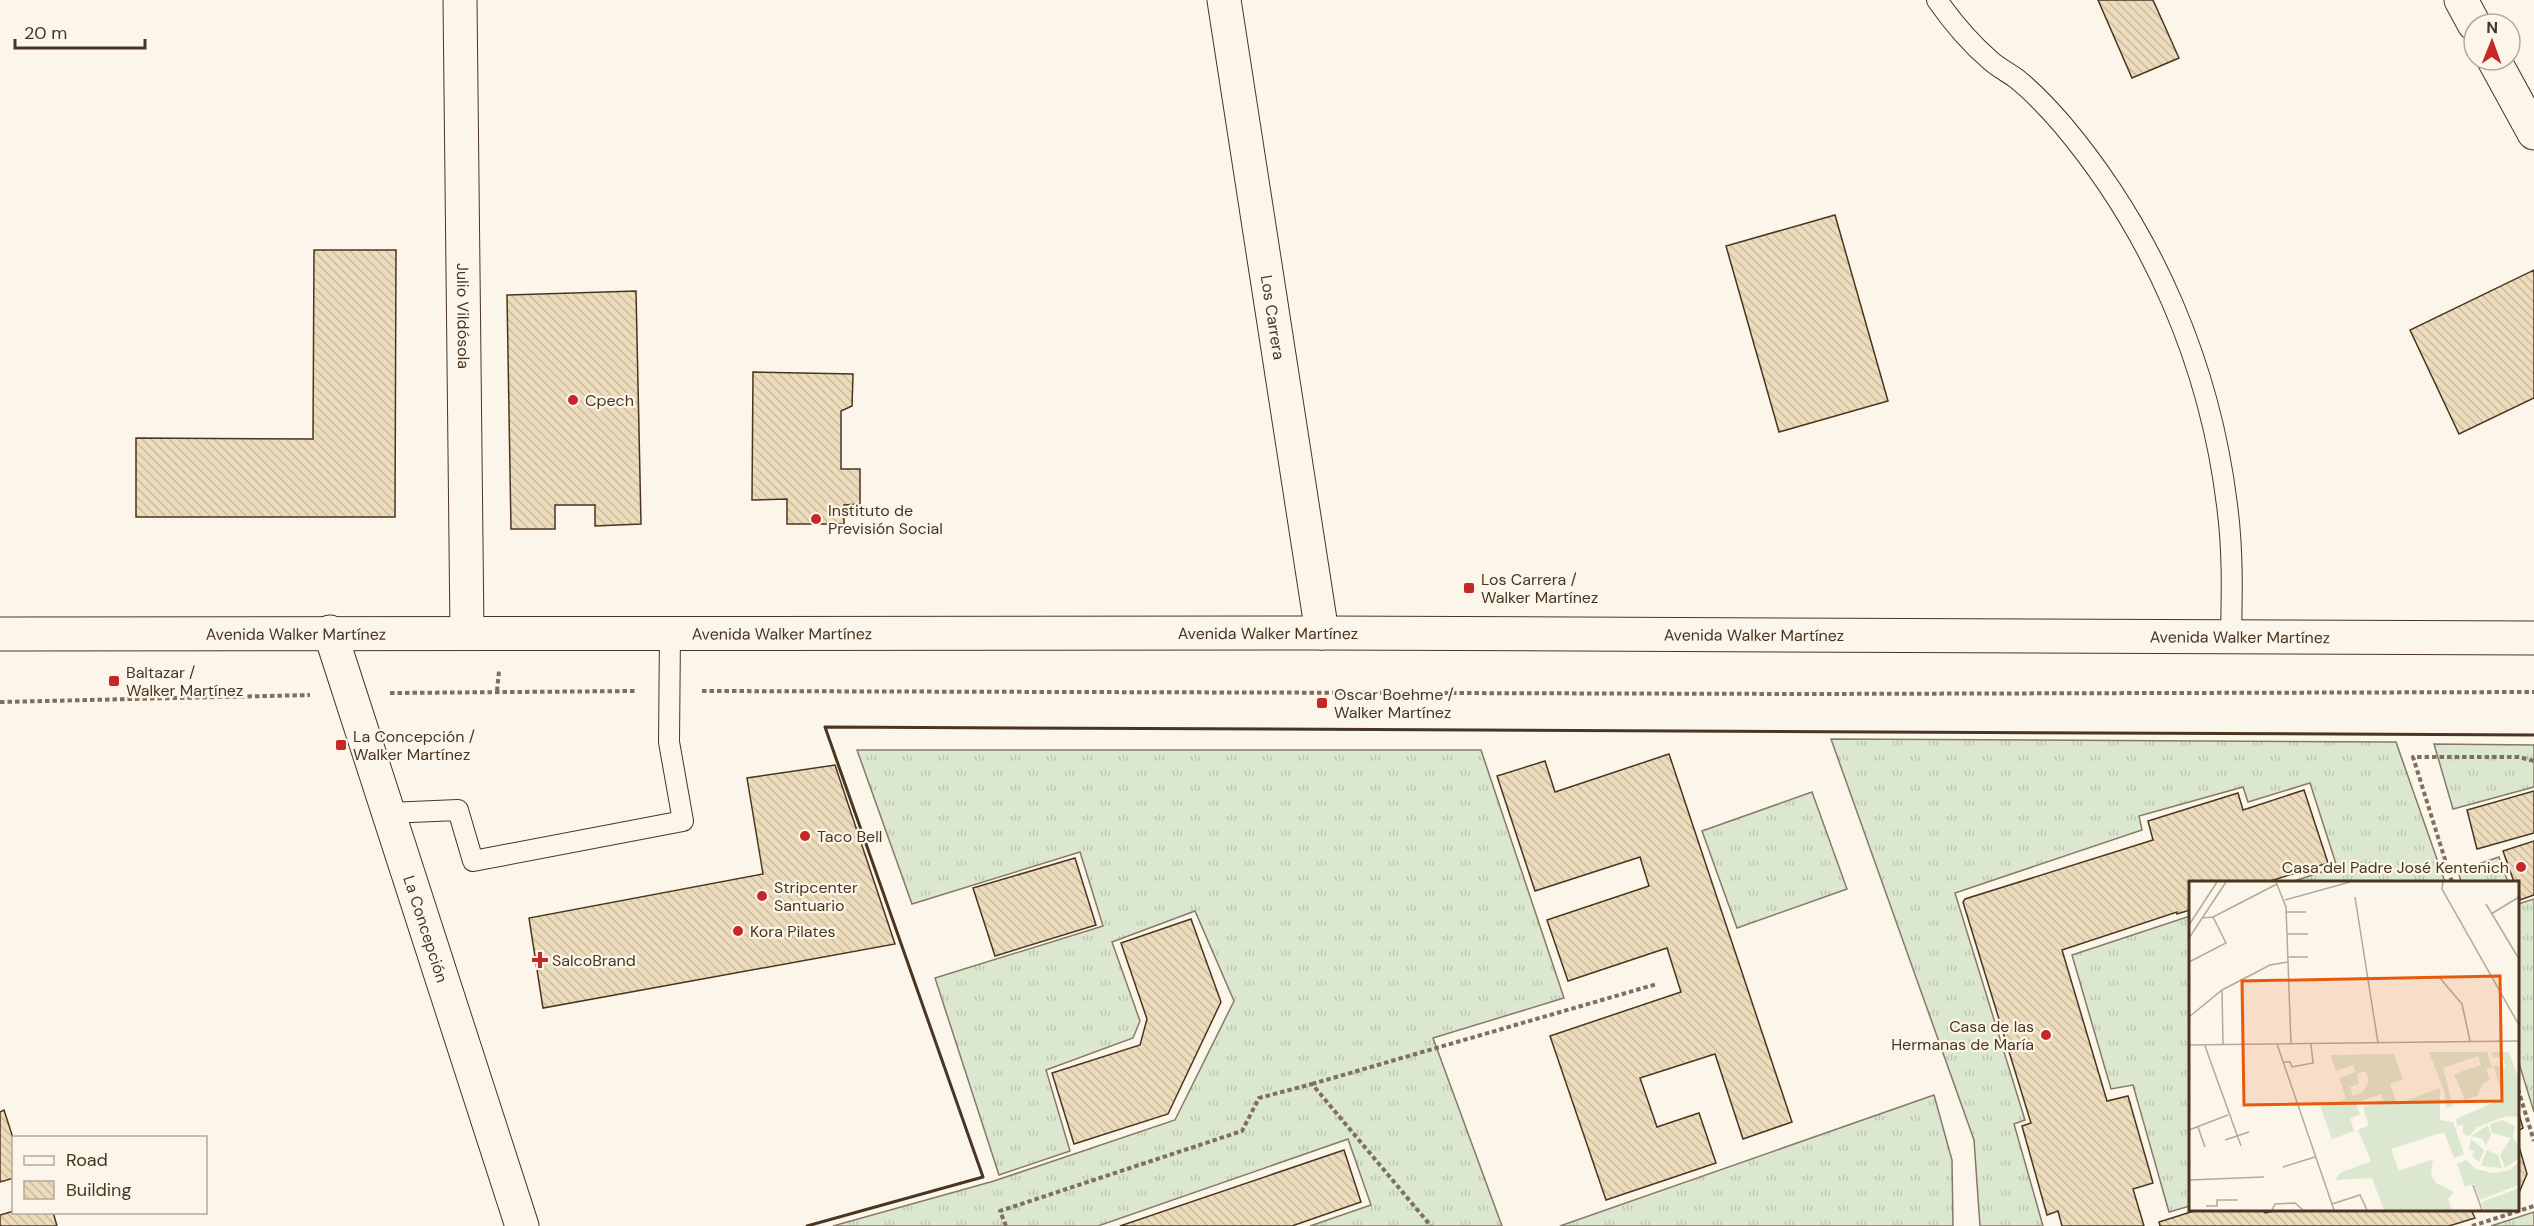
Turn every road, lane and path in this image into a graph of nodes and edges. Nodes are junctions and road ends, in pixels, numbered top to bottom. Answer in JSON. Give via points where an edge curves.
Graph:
{"nodes":[{"id":1,"x":460,"y":0,"type":"edge"},
{"id":2,"x":1224,"y":0,"type":"edge"},
{"id":3,"x":1937,"y":0,"type":"edge"},
{"id":4,"x":2501,"y":72,"type":"edge"},
{"id":5,"x":2534,"y":132,"type":"edge"},
{"id":6,"x":330,"y":632,"type":"junction"},
{"id":7,"x":0,"y":633,"type":"edge"},
{"id":8,"x":467,"y":633,"type":"junction"},
{"id":9,"x":670,"y":633,"type":"junction"},
{"id":10,"x":1323,"y":633,"type":"junction"},
{"id":11,"x":2231,"y":636,"type":"junction"},
{"id":12,"x":2534,"y":638,"type":"edge"},
{"id":13,"x":670,"y":691,"type":"junction"},
{"id":14,"x":2534,"y":692,"type":"edge"},
{"id":15,"x":350,"y":694,"type":"junction"},
{"id":16,"x":0,"y":702,"type":"edge"},
{"id":17,"x":2534,"y":761,"type":"edge"},
{"id":18,"x":388,"y":813,"type":"junction"},
{"id":19,"x":2452,"y":881,"type":"edge"},
{"id":20,"x":1657,"y":984,"type":"dead end"},
{"id":21,"x":1312,"y":1084,"type":"junction"},
{"id":22,"x":2519,"y":1095,"type":"edge"},
{"id":23,"x":2534,"y":1141,"type":"edge"},
{"id":24,"x":2534,"y":1206,"type":"edge"},
{"id":25,"x":2518,"y":1211,"type":"edge"},
{"id":26,"x":2519,"y":1211,"type":"edge"},
{"id":27,"x":522,"y":1226,"type":"edge"},
{"id":28,"x":1006,"y":1226,"type":"edge"},
{"id":29,"x":1431,"y":1226,"type":"edge"},
{"id":30,"x":2472,"y":1226,"type":"edge"}],
"edges":[{"from":1,"to":8,"type":"main road","name":"Julio Vildósola"},
{"from":2,"to":10,"type":"main road","name":"Los Carrera"},
{"from":3,"to":11,"type":"lane","via":[[1971,42],[2018,80],[2097,167],[2158,271],[2202,382],[2217,440],[2229,527]]},
{"from":4,"to":5,"type":"main road"},
{"from":6,"to":7,"type":"main road","name":"Avenida Walker Martínez"},
{"from":6,"to":8,"type":"main road","name":"Avenida Walker Martínez"},
{"from":6,"to":15,"type":"main road","name":"La Concepción"},
{"from":8,"to":9,"type":"main road","name":"Avenida Walker Martínez"},
{"from":9,"to":10,"type":"main road","name":"Avenida Walker Martínez"},
{"from":9,"to":13,"type":"lane"},
{"from":10,"to":11,"type":"main road","name":"Avenida Walker Martínez"},
{"from":11,"to":12,"type":"main road","name":"Avenida Walker Martínez"},
{"from":13,"to":14,"type":"path"},
{"from":13,"to":15,"type":"path"},
{"from":13,"to":18,"type":"lane","via":[[669,742],[683,821],[472,861],[458,810]]},
{"from":15,"to":16,"type":"path"},
{"from":15,"to":18,"type":"main road","name":"La Concepción"},
{"from":17,"to":19,"type":"path","via":[[2519,757],[2413,757]]},
{"from":18,"to":27,"type":"main road","name":"La Concepción"},
{"from":20,"to":21,"type":"path"},
{"from":21,"to":28,"type":"path","via":[[1259,1098],[1242,1131],[1000,1211]]},
{"from":21,"to":29,"type":"path"},
{"from":22,"to":23,"type":"path"},
{"from":24,"to":26,"type":"path"},
{"from":25,"to":30,"type":"path"}]}
